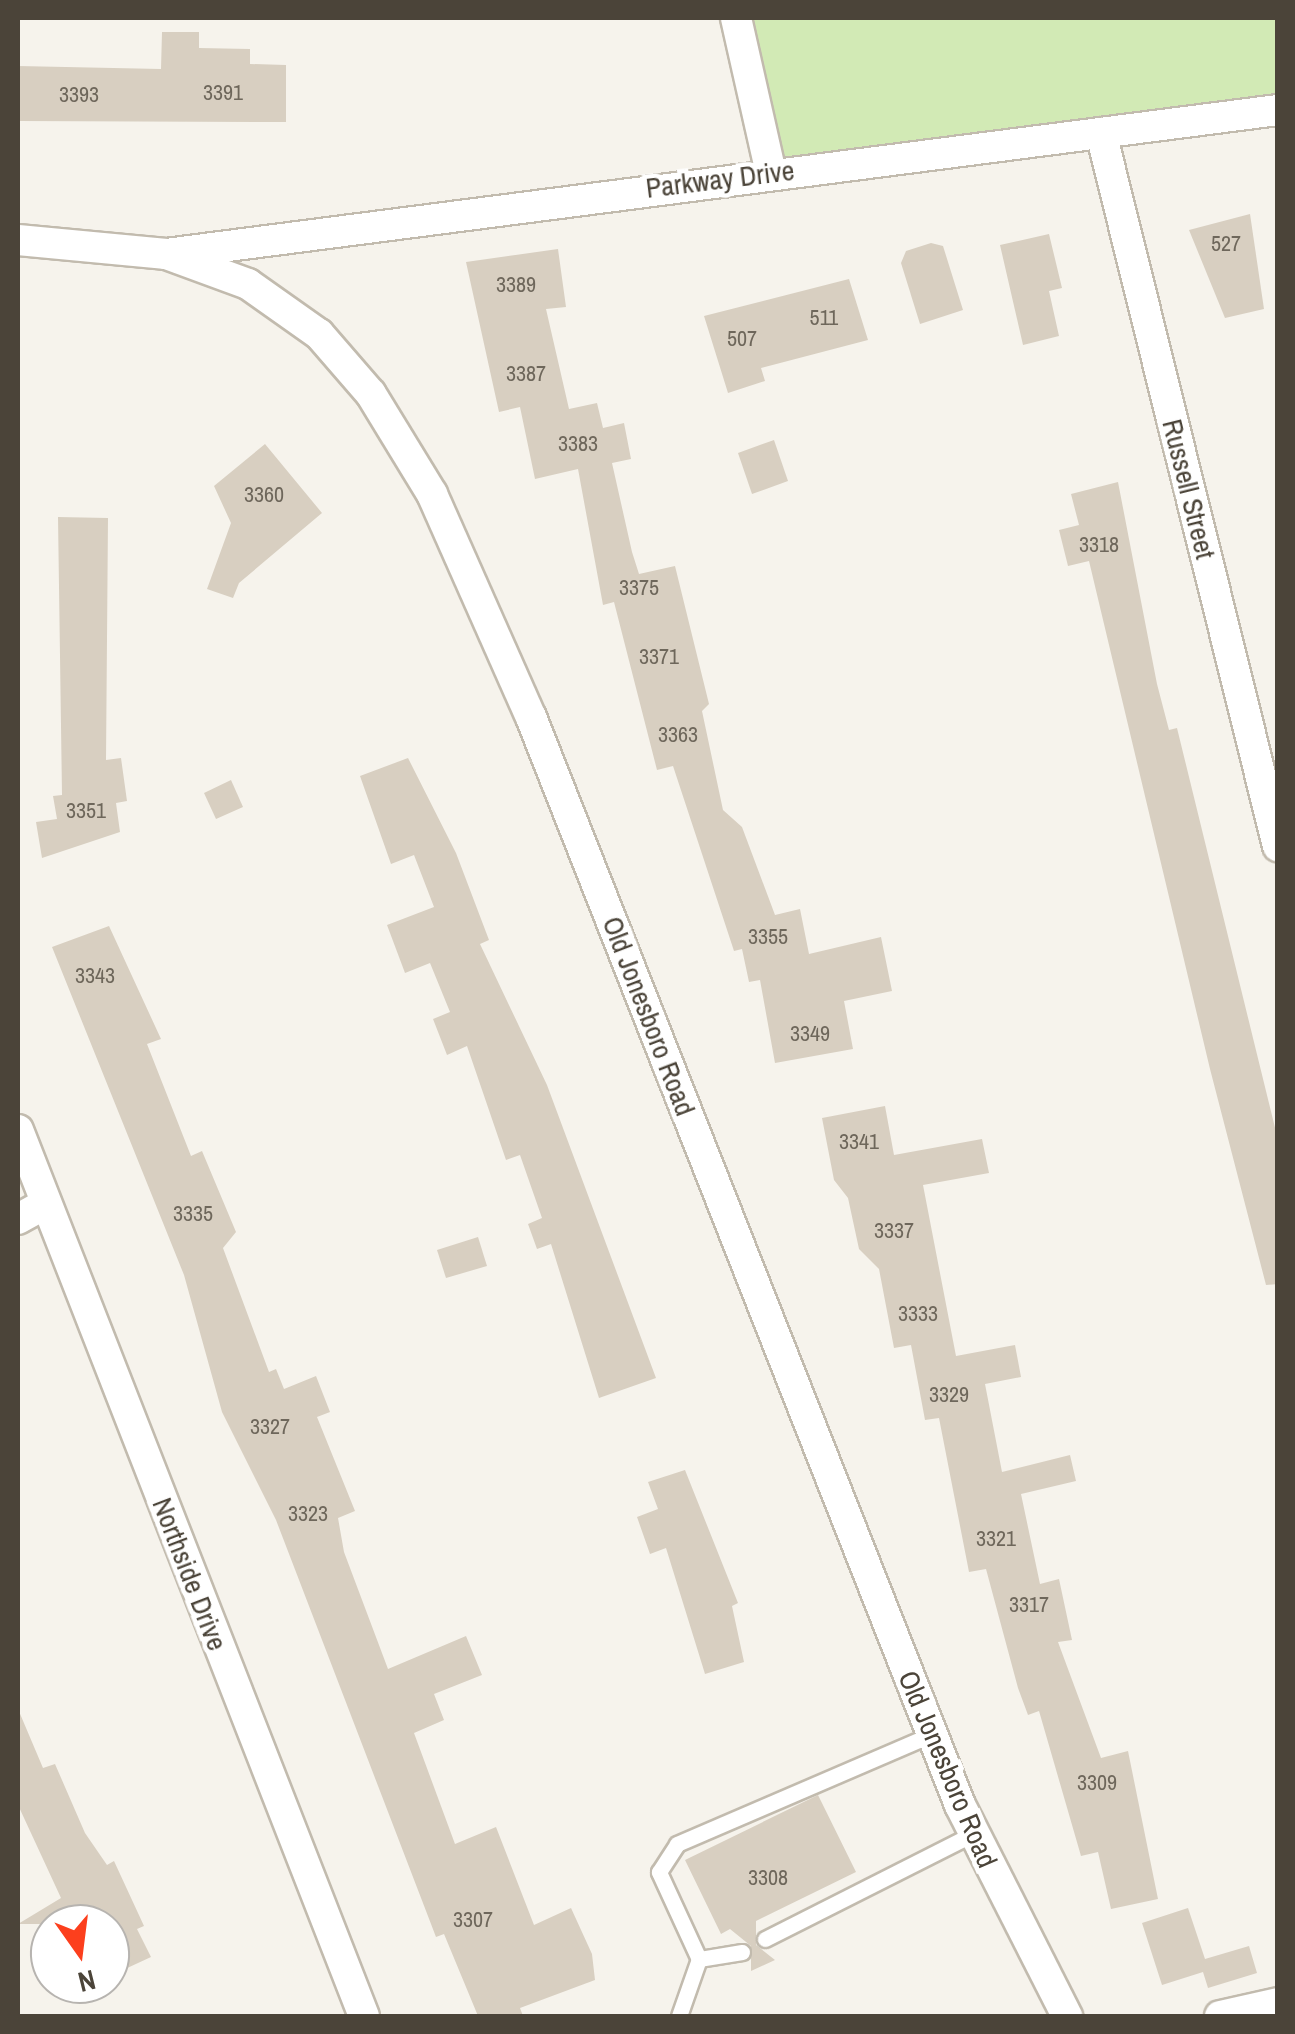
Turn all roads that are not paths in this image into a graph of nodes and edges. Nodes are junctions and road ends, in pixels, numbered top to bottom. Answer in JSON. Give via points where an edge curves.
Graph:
{"nodes":[{"id":1,"x":736,"y":18,"type":"edge"},
{"id":2,"x":1278,"y":110,"type":"edge"},
{"id":3,"x":1100,"y":132,"type":"junction"},
{"id":4,"x":771,"y":173,"type":"junction"},
{"id":5,"x":18,"y":240,"type":"edge"},
{"id":6,"x":166,"y":254,"type":"junction"},
{"id":7,"x":1278,"y":846,"type":"edge"},
{"id":8,"x":18,"y":1130,"type":"edge"},
{"id":9,"x":46,"y":1204,"type":"junction"},
{"id":10,"x":18,"y":1219,"type":"edge"},
{"id":11,"x":932,"y":1734,"type":"junction"},
{"id":12,"x":973,"y":1834,"type":"junction"},
{"id":13,"x":765,"y":1939,"type":"dead end"},
{"id":14,"x":742,"y":1952,"type":"dead end"},
{"id":15,"x":699,"y":1959,"type":"junction"},
{"id":16,"x":1278,"y":2003,"type":"edge"},
{"id":17,"x":364,"y":2016,"type":"edge"},
{"id":18,"x":679,"y":2016,"type":"edge"},
{"id":19,"x":1067,"y":2016,"type":"edge"},
{"id":20,"x":1220,"y":2016,"type":"edge"}],
"edges":[{"from":1,"to":4,"type":"street"},
{"from":2,"to":3,"type":"street","name":"Parkway Drive"},
{"from":3,"to":4,"type":"street","name":"Parkway Drive"},
{"from":3,"to":7,"type":"street","name":"Russell Street"},
{"from":4,"to":6,"type":"street","name":"Parkway Drive"},
{"from":5,"to":6,"type":"street","name":"Old Jonesboro Road"},
{"from":6,"to":11,"type":"street","name":"Old Jonesboro Road","via":[[248,284],[319,334],[371,394],[432,494],[531,717]]},
{"from":8,"to":9,"type":"street","name":"Northside Drive"},
{"from":9,"to":10,"type":"street"},
{"from":9,"to":17,"type":"street","name":"Northside Drive"},
{"from":11,"to":12,"type":"street","name":"Old Jonesboro Road"},
{"from":11,"to":15,"type":"lane","via":[[677,1844],[658,1872]]},
{"from":12,"to":13,"type":"lane"},
{"from":12,"to":19,"type":"street","name":"Old Jonesboro Road"},
{"from":14,"to":15,"type":"lane"},
{"from":15,"to":18,"type":"lane"},
{"from":16,"to":20,"type":"street"}]}
